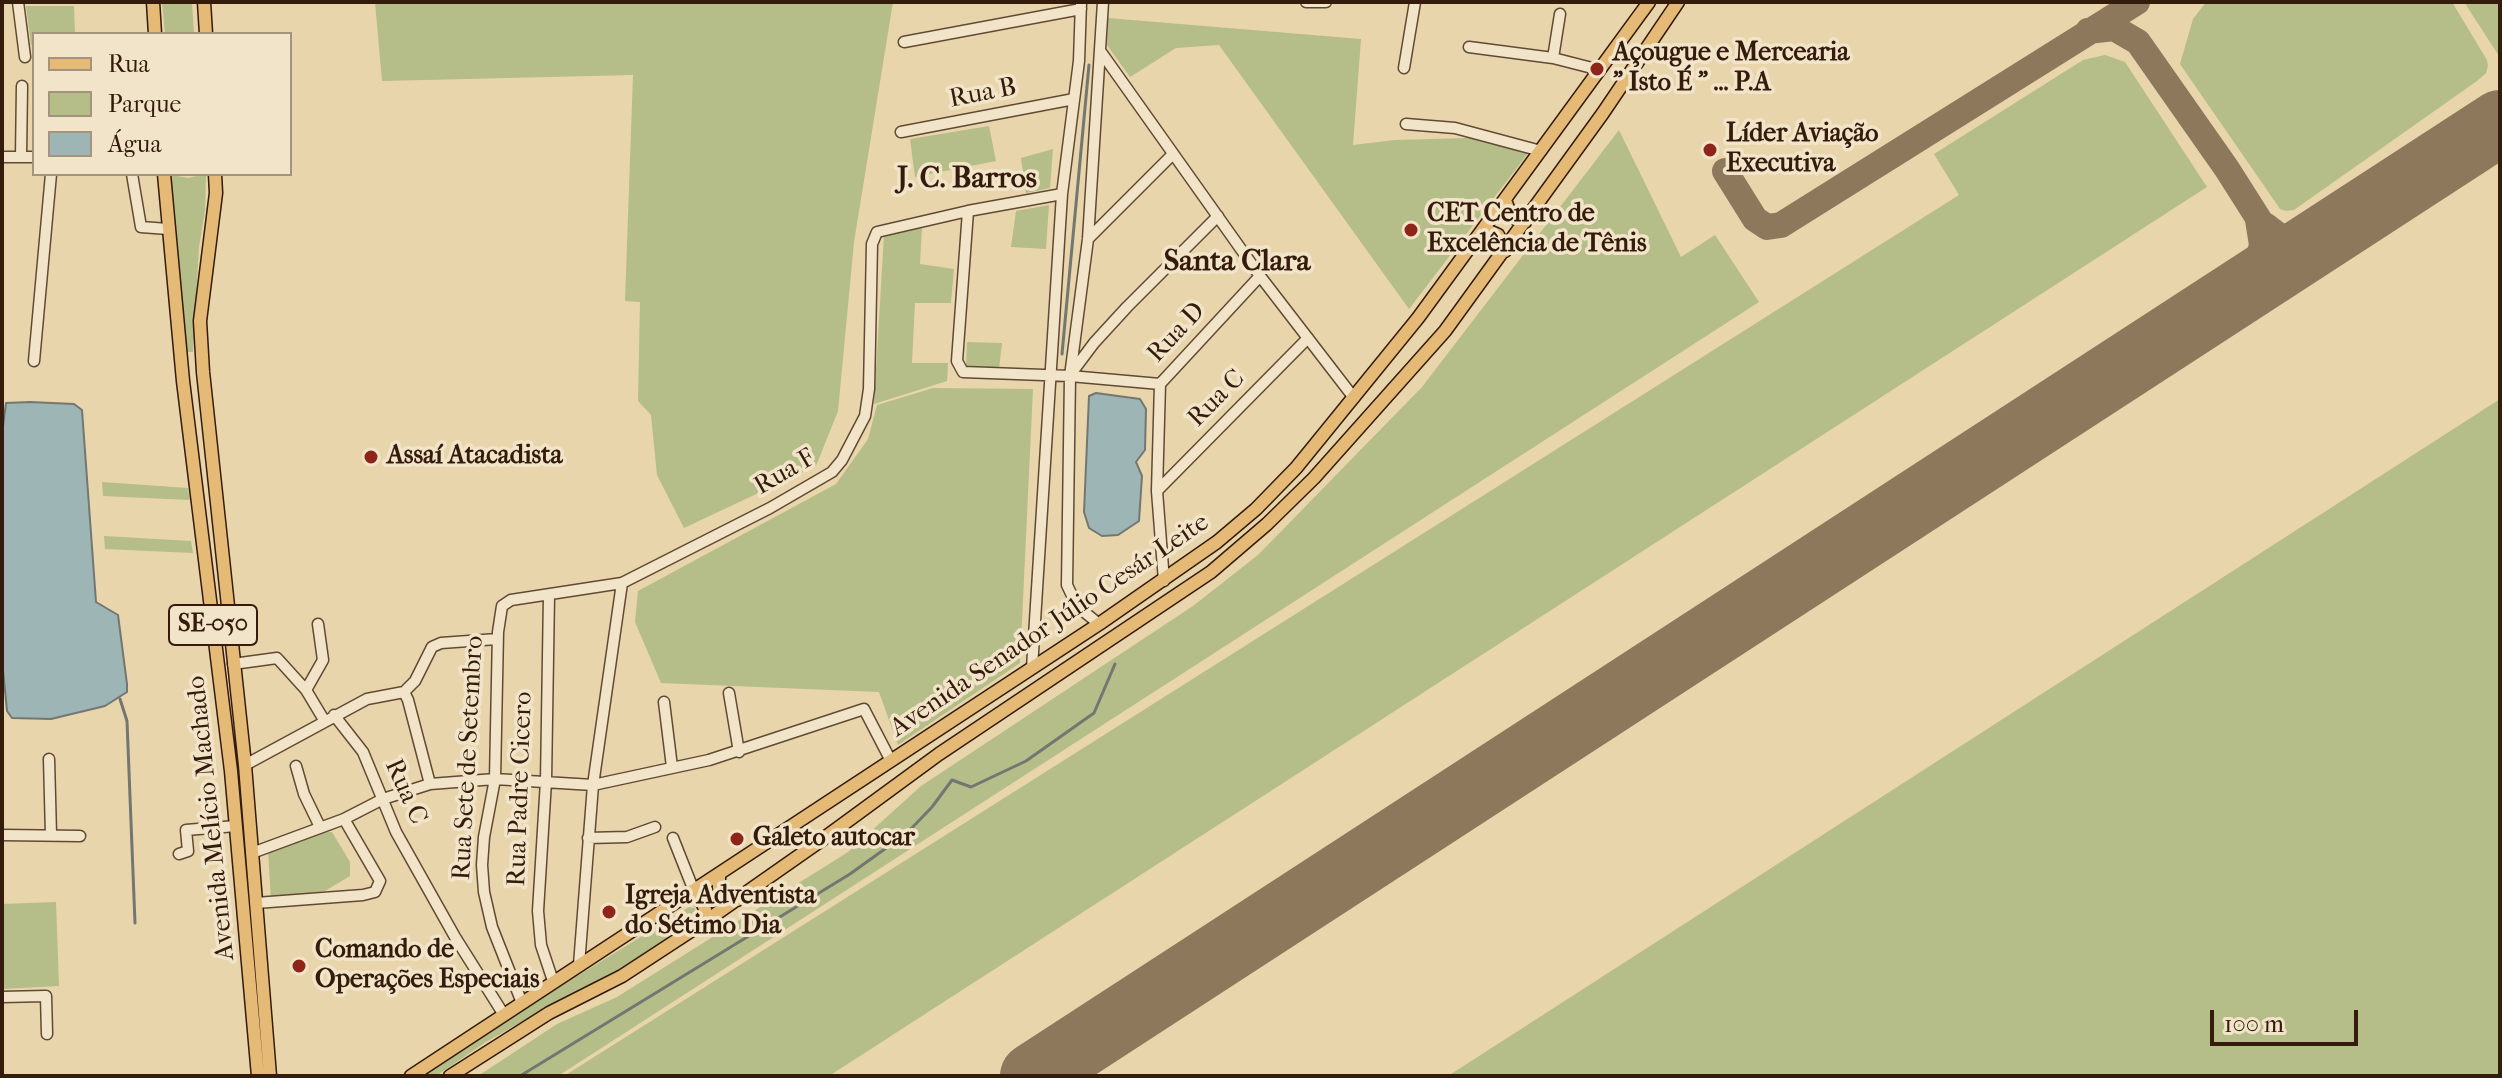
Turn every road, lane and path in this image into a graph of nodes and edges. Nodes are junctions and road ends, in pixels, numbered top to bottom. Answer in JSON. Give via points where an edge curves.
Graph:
{"nodes":[{"id":1,"x":18,"y":2,"type":"edge"},
{"id":2,"x":153,"y":2,"type":"edge"},
{"id":3,"x":204,"y":2,"type":"edge"},
{"id":4,"x":1103,"y":2,"type":"edge"},
{"id":5,"x":1306,"y":2,"type":"edge"},
{"id":6,"x":1326,"y":2,"type":"edge"},
{"id":7,"x":1415,"y":2,"type":"edge"},
{"id":8,"x":1649,"y":2,"type":"edge"},
{"id":9,"x":1678,"y":2,"type":"edge"},
{"id":10,"x":1081,"y":6,"type":"edge"},
{"id":11,"x":1560,"y":14,"type":"dead end"},
{"id":12,"x":155,"y":32,"type":"edge"},
{"id":13,"x":206,"y":32,"type":"edge"},
{"id":14,"x":904,"y":42,"type":"dead end"},
{"id":15,"x":1469,"y":47,"type":"dead end"},
{"id":16,"x":1101,"y":52,"type":"junction"},
{"id":17,"x":25,"y":57,"type":"dead end"},
{"id":18,"x":1553,"y":58,"type":"junction"},
{"id":19,"x":1404,"y":68,"type":"dead end"},
{"id":20,"x":1600,"y":70,"type":"junction"},
{"id":21,"x":22,"y":86,"type":"dead end"},
{"id":22,"x":1074,"y":99,"type":"junction"},
{"id":23,"x":1406,"y":124,"type":"dead end"},
{"id":24,"x":901,"y":132,"type":"dead end"},
{"id":25,"x":1541,"y":151,"type":"junction"},
{"id":26,"x":1173,"y":154,"type":"junction"},
{"id":27,"x":2,"y":157,"type":"edge"},
{"id":28,"x":21,"y":157,"type":"junction"},
{"id":29,"x":32,"y":157,"type":"edge"},
{"id":30,"x":51,"y":176,"type":"edge"},
{"id":31,"x":132,"y":176,"type":"edge"},
{"id":32,"x":164,"y":176,"type":"edge"},
{"id":33,"x":215,"y":176,"type":"edge"},
{"id":34,"x":1062,"y":194,"type":"junction"},
{"id":35,"x":1505,"y":200,"type":"junction"},
{"id":36,"x":968,"y":211,"type":"junction"},
{"id":37,"x":1218,"y":216,"type":"junction"},
{"id":38,"x":1525,"y":222,"type":"junction"},
{"id":39,"x":168,"y":229,"type":"junction"},
{"id":40,"x":1484,"y":229,"type":"junction"},
{"id":41,"x":1088,"y":239,"type":"junction"},
{"id":42,"x":1505,"y":251,"type":"junction"},
{"id":43,"x":1260,"y":276,"type":"junction"},
{"id":44,"x":1308,"y":338,"type":"junction"},
{"id":45,"x":34,"y":361,"type":"dead end"},
{"id":46,"x":1050,"y":376,"type":"junction"},
{"id":47,"x":1070,"y":376,"type":"junction"},
{"id":48,"x":1160,"y":384,"type":"junction"},
{"id":49,"x":1354,"y":398,"type":"junction"},
{"id":50,"x":1157,"y":491,"type":"junction"},
{"id":51,"x":1164,"y":581,"type":"junction"},
{"id":52,"x":622,"y":583,"type":"junction"},
{"id":53,"x":549,"y":595,"type":"junction"},
{"id":54,"x":502,"y":606,"type":"joint"},
{"id":55,"x":318,"y":624,"type":"dead end"},
{"id":56,"x":1099,"y":624,"type":"junction"},
{"id":57,"x":497,"y":639,"type":"junction"},
{"id":58,"x":233,"y":664,"type":"junction"},
{"id":59,"x":1032,"y":668,"type":"junction"},
{"id":60,"x":306,"y":690,"type":"junction"},
{"id":61,"x":404,"y":692,"type":"junction"},
{"id":62,"x":729,"y":693,"type":"dead end"},
{"id":63,"x":664,"y":702,"type":"dead end"},
{"id":64,"x":329,"y":718,"type":"junction"},
{"id":65,"x":739,"y":752,"type":"junction"},
{"id":66,"x":49,"y":759,"type":"dead end"},
{"id":67,"x":891,"y":761,"type":"junction"},
{"id":68,"x":245,"y":765,"type":"junction"},
{"id":69,"x":296,"y":766,"type":"dead end"},
{"id":70,"x":672,"y":767,"type":"junction"},
{"id":71,"x":495,"y":779,"type":"junction"},
{"id":72,"x":546,"y":781,"type":"junction"},
{"id":73,"x":430,"y":784,"type":"junction"},
{"id":74,"x":593,"y":785,"type":"junction"},
{"id":75,"x":383,"y":799,"type":"junction"},
{"id":76,"x":344,"y":819,"type":"junction"},
{"id":77,"x":236,"y":826,"type":"junction"},
{"id":78,"x":320,"y":827,"type":"junction"},
{"id":79,"x":655,"y":827,"type":"dead end"},
{"id":80,"x":2,"y":835,"type":"edge"},
{"id":81,"x":51,"y":835,"type":"junction"},
{"id":82,"x":80,"y":836,"type":"dead end"},
{"id":83,"x":588,"y":838,"type":"junction"},
{"id":84,"x":673,"y":838,"type":"dead end"},
{"id":85,"x":252,"y":853,"type":"junction"},
{"id":86,"x":179,"y":854,"type":"dead end"},
{"id":87,"x":719,"y":874,"type":"junction"},
{"id":88,"x":692,"y":893,"type":"junction"},
{"id":89,"x":737,"y":900,"type":"junction"},
{"id":90,"x":256,"y":903,"type":"junction"},
{"id":91,"x":703,"y":923,"type":"junction"},
{"id":92,"x":579,"y":965,"type":"junction"},
{"id":93,"x":553,"y":981,"type":"junction"},
{"id":94,"x":2,"y":997,"type":"edge"},
{"id":95,"x":522,"y":1003,"type":"junction"},
{"id":96,"x":504,"y":1015,"type":"junction"},
{"id":97,"x":47,"y":1034,"type":"dead end"},
{"id":98,"x":267,"y":1076,"type":"edge"},
{"id":99,"x":411,"y":1076,"type":"edge"},
{"id":100,"x":450,"y":1076,"type":"edge"}],
"edges":[{"from":1,"to":17,"type":"street"},
{"from":2,"to":12,"type":"main road"},
{"from":3,"to":13,"type":"main road"},
{"from":4,"to":16,"type":"street"},
{"from":5,"to":6,"type":"street"},
{"from":7,"to":19,"type":"street"},
{"from":8,"to":20,"type":"main road","name":"Avenida Senador Júlio Cesár Leite"},
{"from":9,"to":38,"type":"main road","name":"Avenida Senador Júlio Cesár Leite"},
{"from":10,"to":14,"type":"street"},
{"from":10,"to":22,"type":"street"},
{"from":11,"to":18,"type":"street"},
{"from":15,"to":18,"type":"street"},
{"from":16,"to":26,"type":"street"},
{"from":16,"to":41,"type":"street"},
{"from":18,"to":20,"type":"street"},
{"from":20,"to":25,"type":"main road","name":"Avenida Senador Júlio Cesár Leite"},
{"from":21,"to":28,"type":"street"},
{"from":22,"to":24,"type":"street","name":"Rua B"},
{"from":22,"to":34,"type":"street"},
{"from":23,"to":25,"type":"street","via":[[1455,128]]},
{"from":25,"to":35,"type":"main road","name":"Avenida Senador Júlio Cesár Leite"},
{"from":26,"to":37,"type":"street"},
{"from":26,"to":41,"type":"street"},
{"from":27,"to":28,"type":"street"},
{"from":28,"to":29,"type":"street"},
{"from":30,"to":45,"type":"street"},
{"from":31,"to":39,"type":"street","via":[[141,227]]},
{"from":32,"to":39,"type":"main road","name":"Avenida Melício Machado","number":"SE-050"},
{"from":33,"to":58,"type":"main road","name":"Avenida Melício Machado","number":"SE-050","via":[[200,321]]},
{"from":34,"to":36,"type":"street"},
{"from":34,"to":46,"type":"street"},
{"from":35,"to":38,"type":"main road","via":[[1511,216]]},
{"from":35,"to":40,"type":"main road","name":"Avenida Senador Júlio Cesár Leite"},
{"from":36,"to":46,"type":"street","via":[[959,368],[971,374]]},
{"from":36,"to":52,"type":"street","name":"Rua F","via":[[877,232],[872,244],[865,416],[832,472]]},
{"from":37,"to":43,"type":"street"},
{"from":37,"to":47,"type":"street","via":[[1118,316]]},
{"from":38,"to":42,"type":"main road","name":"Avenida Senador Júlio Cesár Leite"},
{"from":39,"to":77,"type":"main road","name":"Avenida Melício Machado","number":"SE-050"},
{"from":40,"to":42,"type":"main road","via":[[1498,235]]},
{"from":40,"to":49,"type":"main road","name":"Avenida Senador Júlio Cesár Leite"},
{"from":41,"to":47,"type":"street"},
{"from":42,"to":89,"type":"main road","name":"Avenida Senador Júlio Cesár Leite","via":[[1445,331],[1267,524],[1150,615],[939,754]]},
{"from":43,"to":44,"type":"street"},
{"from":43,"to":48,"type":"street","name":"Rua D"},
{"from":44,"to":49,"type":"street"},
{"from":44,"to":50,"type":"street","name":"Rua C"},
{"from":46,"to":47,"type":"street"},
{"from":46,"to":59,"type":"street"},
{"from":47,"to":48,"type":"street"},
{"from":47,"to":56,"type":"street","via":[[1067,585],[1077,606]]},
{"from":48,"to":50,"type":"street"},
{"from":49,"to":51,"type":"main road","name":"Avenida Senador Júlio Cesár Leite","via":[[1256,509]]},
{"from":50,"to":51,"type":"street"},
{"from":51,"to":56,"type":"main road","name":"Avenida Senador Júlio Cesár Leite"},
{"from":52,"to":53,"type":"street","name":"Rua F"},
{"from":52,"to":74,"type":"street"},
{"from":53,"to":54,"type":"street","name":"Rua F"},
{"from":53,"to":72,"type":"street","name":"Rua Padre Cicero"},
{"from":54,"to":57,"type":"street","name":"Rua Sete de Setembro"},
{"from":55,"to":60,"type":"street","via":[[323,660]]},
{"from":56,"to":59,"type":"main road","name":"Avenida Senador Júlio Cesár Leite"},
{"from":57,"to":61,"type":"street","via":[[432,647],[420,674]]},
{"from":57,"to":71,"type":"street","name":"Rua Sete de Setembro"},
{"from":58,"to":60,"type":"street","name":"Rua C","via":[[277,658]]},
{"from":58,"to":68,"type":"main road","name":"Avenida Melício Machado","number":"SE-050"},
{"from":59,"to":67,"type":"main road","name":"Avenida Senador Júlio Cesár Leite"},
{"from":60,"to":64,"type":"street","name":"Rua C"},
{"from":61,"to":64,"type":"street","via":[[367,699]]},
{"from":61,"to":73,"type":"street"},
{"from":62,"to":65,"type":"street"},
{"from":63,"to":70,"type":"street"},
{"from":64,"to":68,"type":"street"},
{"from":64,"to":75,"type":"street","name":"Rua C","via":[[363,752]]},
{"from":65,"to":67,"type":"street","via":[[864,709]]},
{"from":65,"to":70,"type":"street"},
{"from":66,"to":81,"type":"street"},
{"from":67,"to":87,"type":"main road","name":"Avenida Senador Júlio Cesár Leite"},
{"from":68,"to":85,"type":"main road","name":"Avenida Melício Machado","number":"SE-050"},
{"from":69,"to":78,"type":"street"},
{"from":70,"to":74,"type":"street"},
{"from":71,"to":72,"type":"street"},
{"from":71,"to":73,"type":"street"},
{"from":71,"to":95,"type":"street","name":"Rua Sete de Setembro","via":[[484,837],[484,892]]},
{"from":72,"to":74,"type":"street"},
{"from":72,"to":93,"type":"street","name":"Rua Padre Cicero","via":[[538,911],[541,945]]},
{"from":73,"to":75,"type":"street"},
{"from":74,"to":83,"type":"street"},
{"from":75,"to":76,"type":"street"},
{"from":75,"to":96,"type":"street","name":"Rua C","via":[[396,832]]},
{"from":76,"to":78,"type":"street"},
{"from":76,"to":90,"type":"street","via":[[380,881],[375,892]]},
{"from":77,"to":86,"type":"street","via":[[186,830],[188,851]]},
{"from":77,"to":98,"type":"main road","name":"Avenida Melício Machado","number":"SE-050"},
{"from":78,"to":85,"type":"street"},
{"from":79,"to":83,"type":"street","via":[[627,837]]},
{"from":80,"to":81,"type":"street"},
{"from":81,"to":82,"type":"street"},
{"from":83,"to":92,"type":"street"},
{"from":84,"to":88,"type":"street"},
{"from":85,"to":90,"type":"main road","name":"Avenida Melício Machado","number":"SE-050"},
{"from":87,"to":88,"type":"main road","name":"Avenida Senador Júlio Cesár Leite"},
{"from":87,"to":89,"type":"main road","via":[[719,888]]},
{"from":88,"to":91,"type":"main road","via":[[705,909]]},
{"from":88,"to":92,"type":"main road","name":"Avenida Senador Júlio Cesár Leite"},
{"from":89,"to":91,"type":"main road","name":"Avenida Senador Júlio Cesár Leite"},
{"from":90,"to":98,"type":"main road","name":"Avenida Melício Machado","number":"SE-050"},
{"from":91,"to":100,"type":"main road","name":"Avenida Senador Júlio Cesár Leite"},
{"from":92,"to":93,"type":"main road","name":"Avenida Senador Júlio Cesár Leite"},
{"from":93,"to":95,"type":"main road","name":"Avenida Senador Júlio Cesár Leite"},
{"from":94,"to":97,"type":"street","via":[[46,996]]},
{"from":95,"to":96,"type":"main road","name":"Avenida Senador Júlio Cesár Leite"},
{"from":96,"to":99,"type":"main road","name":"Avenida Senador Júlio Cesár Leite"}]}
